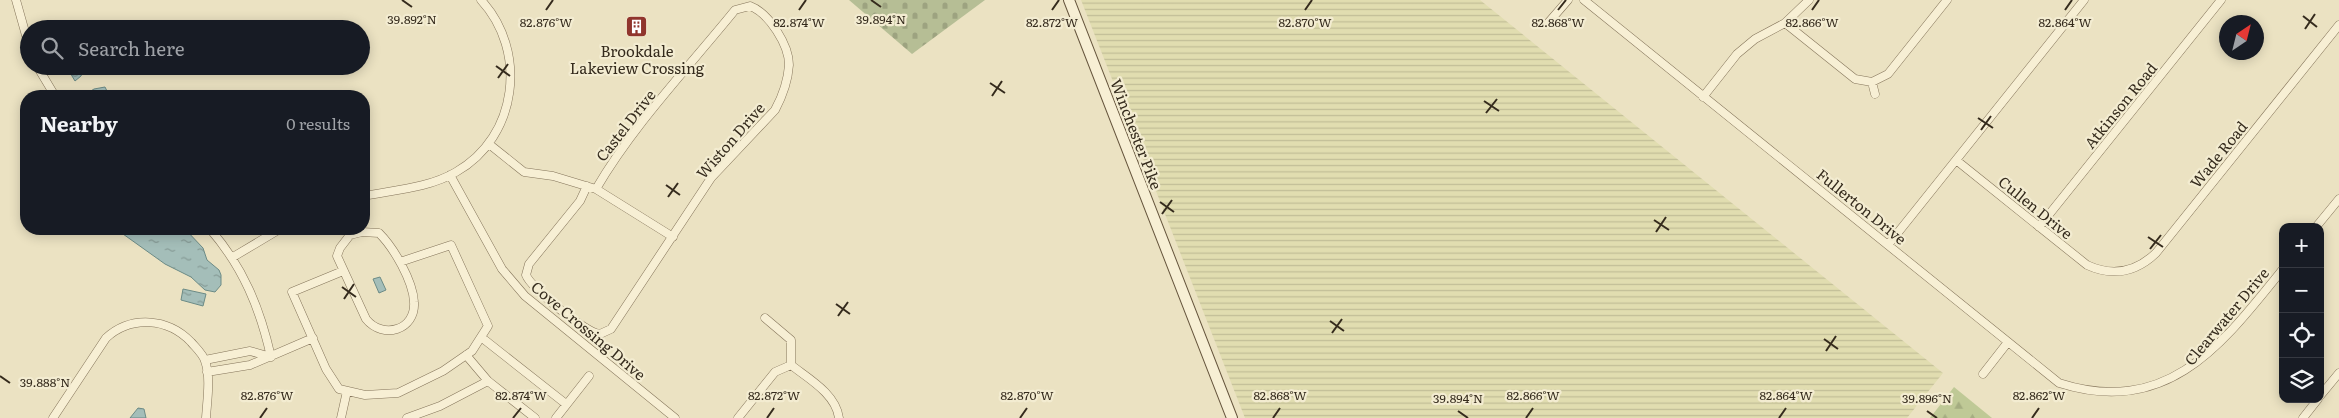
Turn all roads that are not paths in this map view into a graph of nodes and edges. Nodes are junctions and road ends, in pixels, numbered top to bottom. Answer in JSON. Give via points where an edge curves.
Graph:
{"nodes":[{"id":1,"x":16,"y":0,"type":"edge"},
{"id":2,"x":481,"y":0,"type":"edge"},
{"id":3,"x":1069,"y":0,"type":"edge"},
{"id":4,"x":1568,"y":0,"type":"edge"},
{"id":5,"x":1584,"y":0,"type":"edge"},
{"id":6,"x":1809,"y":0,"type":"edge"},
{"id":7,"x":1947,"y":0,"type":"edge"},
{"id":8,"x":2084,"y":0,"type":"edge"},
{"id":9,"x":2222,"y":0,"type":"edge"},
{"id":10,"x":736,"y":10,"type":"joint"},
{"id":11,"x":22,"y":20,"type":"edge"},
{"id":12,"x":1785,"y":23,"type":"junction"},
{"id":13,"x":1548,"y":24,"type":"dead end"},
{"id":14,"x":2339,"y":25,"type":"edge"},
{"id":15,"x":42,"y":75,"type":"edge"},
{"id":16,"x":1872,"y":82,"type":"junction"},
{"id":17,"x":51,"y":90,"type":"edge"},
{"id":18,"x":1874,"y":94,"type":"dead end"},
{"id":19,"x":1703,"y":97,"type":"junction"},
{"id":20,"x":489,"y":144,"type":"junction"},
{"id":21,"x":1956,"y":160,"type":"junction"},
{"id":22,"x":450,"y":175,"type":"junction"},
{"id":23,"x":587,"y":186,"type":"junction"},
{"id":24,"x":596,"y":189,"type":"junction"},
{"id":25,"x":370,"y":195,"type":"edge"},
{"id":26,"x":2339,"y":199,"type":"edge"},
{"id":27,"x":2319,"y":223,"type":"edge"},
{"id":28,"x":2039,"y":227,"type":"junction"},
{"id":29,"x":370,"y":232,"type":"edge"},
{"id":30,"x":215,"y":235,"type":"edge"},
{"id":31,"x":270,"y":235,"type":"edge"},
{"id":32,"x":347,"y":235,"type":"edge"},
{"id":33,"x":673,"y":237,"type":"junction"},
{"id":34,"x":1888,"y":245,"type":"junction"},
{"id":35,"x":233,"y":257,"type":"junction"},
{"id":36,"x":400,"y":262,"type":"junction"},
{"id":37,"x":343,"y":271,"type":"junction"},
{"id":38,"x":2102,"y":271,"type":"joint"},
{"id":39,"x":2279,"y":274,"type":"edge"},
{"id":40,"x":765,"y":318,"type":"dead end"},
{"id":41,"x":481,"y":337,"type":"junction"},
{"id":42,"x":313,"y":338,"type":"junction"},
{"id":43,"x":2008,"y":342,"type":"junction"},
{"id":44,"x":466,"y":355,"type":"junction"},
{"id":45,"x":272,"y":357,"type":"junction"},
{"id":46,"x":205,"y":360,"type":"junction"},
{"id":47,"x":791,"y":365,"type":"junction"},
{"id":48,"x":2202,"y":369,"type":"dead end"},
{"id":49,"x":207,"y":372,"type":"junction"},
{"id":50,"x":2339,"y":373,"type":"edge"},
{"id":51,"x":1983,"y":374,"type":"dead end"},
{"id":52,"x":588,"y":376,"type":"dead end"},
{"id":53,"x":488,"y":381,"type":"junction"},
{"id":54,"x":347,"y":391,"type":"junction"},
{"id":55,"x":2324,"y":391,"type":"edge"},
{"id":56,"x":2096,"y":400,"type":"dead end"},
{"id":57,"x":2315,"y":403,"type":"edge"},
{"id":58,"x":566,"y":404,"type":"junction"},
{"id":59,"x":53,"y":418,"type":"edge"},
{"id":60,"x":206,"y":418,"type":"edge"},
{"id":61,"x":341,"y":418,"type":"edge"},
{"id":62,"x":408,"y":418,"type":"edge"},
{"id":63,"x":535,"y":418,"type":"edge"},
{"id":64,"x":556,"y":418,"type":"edge"},
{"id":65,"x":675,"y":418,"type":"edge"},
{"id":66,"x":738,"y":418,"type":"edge"},
{"id":67,"x":839,"y":418,"type":"edge"},
{"id":68,"x":1232,"y":418,"type":"edge"},
{"id":69,"x":2303,"y":418,"type":"edge"}],
"edges":[{"from":1,"to":11,"type":"street"},
{"from":2,"to":20,"type":"street","via":[[498,24],[510,57],[512,77],[508,104]]},
{"from":3,"to":68,"type":"main road","name":"Winchester Pike"},
{"from":4,"to":13,"type":"street"},
{"from":5,"to":19,"type":"street","name":"Fullerton Drive"},
{"from":6,"to":12,"type":"street"},
{"from":7,"to":16,"type":"street","via":[[1888,74]]},
{"from":8,"to":21,"type":"street"},
{"from":9,"to":28,"type":"street","name":"Atkinson Road"},
{"from":10,"to":24,"type":"street","name":"Castel Drive","via":[[632,135]]},
{"from":10,"to":33,"type":"street","name":"Wiston Drive","via":[[744,6],[756,8],[768,18],[780,38],[789,66],[783,93],[775,110],[711,178]]},
{"from":12,"to":16,"type":"street","via":[[1856,79]]},
{"from":12,"to":19,"type":"street","via":[[1755,39],[1737,54]]},
{"from":14,"to":38,"type":"street","name":"Wade Road","via":[[2156,253],[2131,270]]},
{"from":15,"to":17,"type":"street"},
{"from":16,"to":18,"type":"street"},
{"from":19,"to":34,"type":"street","name":"Fullerton Drive"},
{"from":20,"to":22,"type":"street","via":[[470,163]]},
{"from":20,"to":23,"type":"street","via":[[524,172]]},
{"from":21,"to":28,"type":"street","name":"Cullen Drive"},
{"from":21,"to":34,"type":"street"},
{"from":22,"to":25,"type":"street","via":[[436,182]]},
{"from":22,"to":65,"type":"street","name":"Cove Crossing Drive","via":[[502,269],[525,296]]},
{"from":23,"to":24,"type":"street"},
{"from":23,"to":33,"type":"street","name":"Wiston Drive","via":[[580,201],[526,271],[532,284],[595,334],[608,331]]},
{"from":24,"to":33,"type":"street"},
{"from":26,"to":27,"type":"street"},
{"from":28,"to":38,"type":"street","name":"Cullen Drive","via":[[2076,258]]},
{"from":29,"to":36,"type":"street","via":[[379,233]]},
{"from":30,"to":35,"type":"street"},
{"from":31,"to":35,"type":"street"},
{"from":32,"to":37,"type":"street","via":[[338,256]]},
{"from":34,"to":43,"type":"street","name":"Fullerton Drive"},
{"from":35,"to":45,"type":"street","via":[[256,304]]},
{"from":36,"to":37,"type":"street","via":[[412,289],[413,313],[402,327],[391,331],[383,332],[371,326]]},
{"from":36,"to":41,"type":"street","via":[[451,245],[488,326]]},
{"from":37,"to":42,"type":"street","via":[[292,292]]},
{"from":39,"to":48,"type":"street","name":"Clearwater Drive"},
{"from":40,"to":47,"type":"street","via":[[791,340]]},
{"from":41,"to":44,"type":"street"},
{"from":41,"to":58,"type":"street"},
{"from":42,"to":45,"type":"street"},
{"from":42,"to":54,"type":"street","via":[[326,369],[340,389]]},
{"from":43,"to":51,"type":"street"},
{"from":43,"to":56,"type":"street","name":"Fullerton Drive","via":[[2059,383]]},
{"from":44,"to":53,"type":"street"},
{"from":44,"to":54,"type":"street","via":[[398,394],[366,395]]},
{"from":45,"to":46,"type":"street","via":[[250,352]]},
{"from":45,"to":49,"type":"street","via":[[250,365]]},
{"from":46,"to":49,"type":"street"},
{"from":46,"to":59,"type":"street","via":[[180,332],[159,322],[134,323],[115,330],[106,338]]},
{"from":47,"to":66,"type":"street","via":[[775,372]]},
{"from":47,"to":67,"type":"street","via":[[832,399],[838,407]]},
{"from":49,"to":60,"type":"street"},
{"from":50,"to":55,"type":"street"},
{"from":52,"to":58,"type":"street"},
{"from":53,"to":62,"type":"street","via":[[440,406]]},
{"from":53,"to":63,"type":"street"},
{"from":54,"to":61,"type":"street"},
{"from":57,"to":69,"type":"street"},
{"from":58,"to":64,"type":"street"}]}
